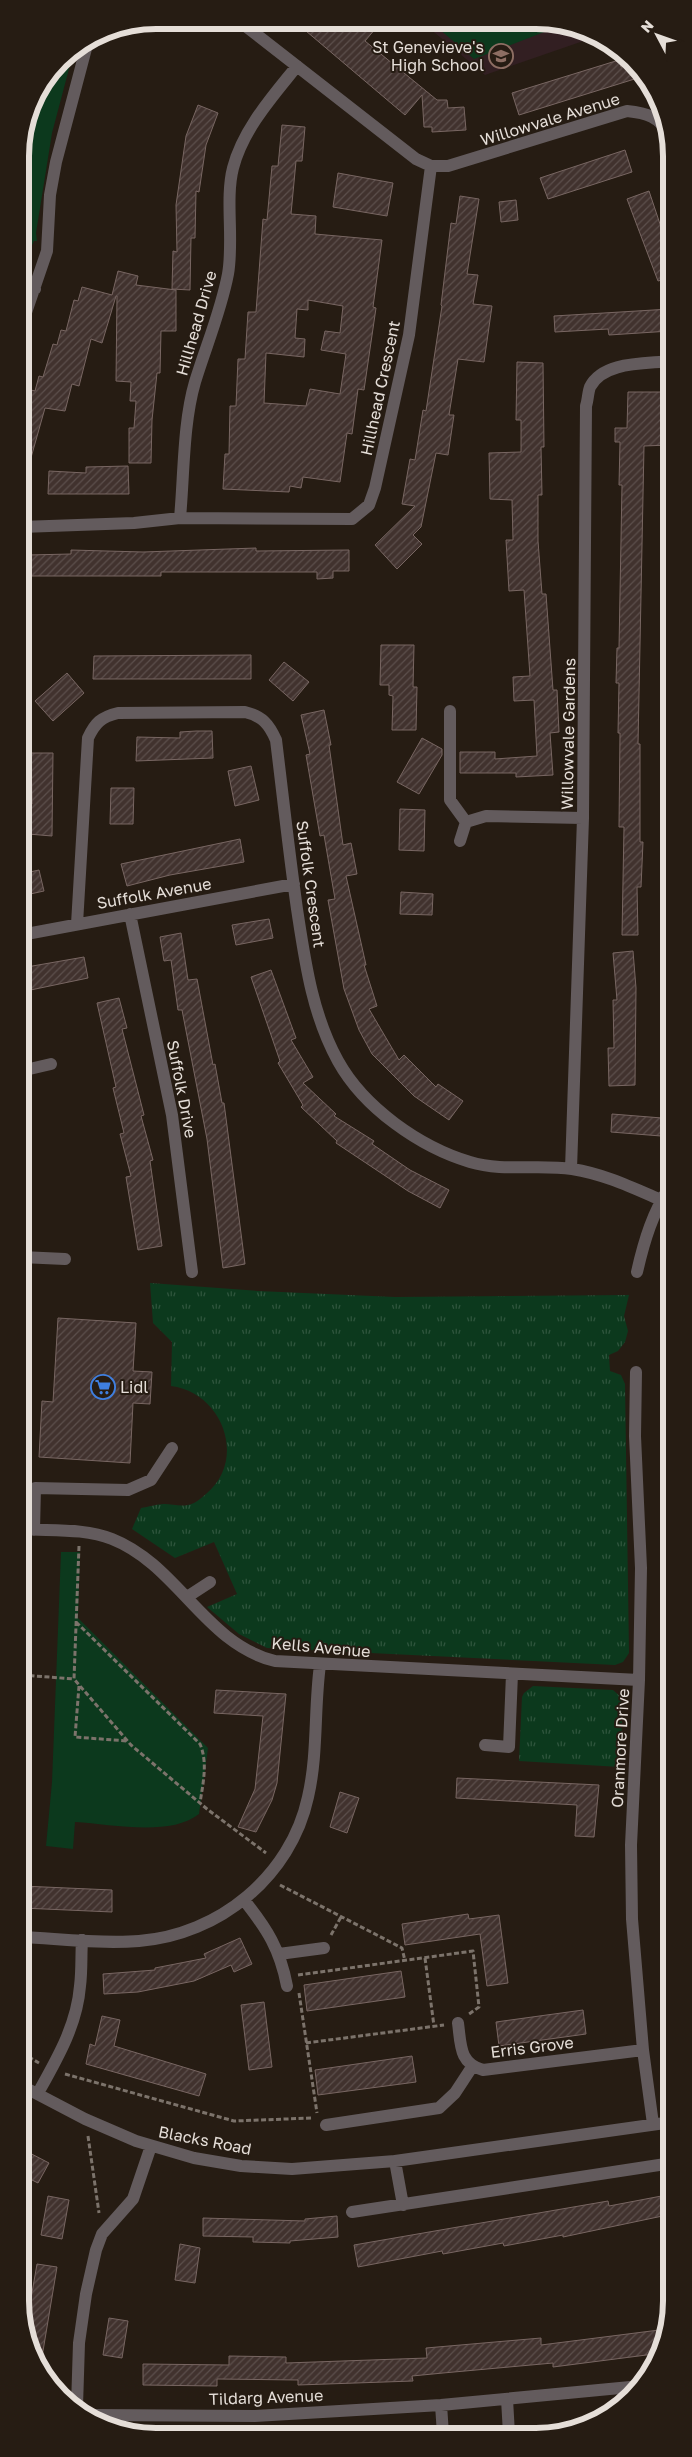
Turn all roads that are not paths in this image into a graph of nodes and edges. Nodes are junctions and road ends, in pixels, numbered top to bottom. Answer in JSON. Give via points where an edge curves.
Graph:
{"nodes":[{"id":1,"x":250,"y":29,"type":"edge"},
{"id":2,"x":86,"y":50,"type":"edge"},
{"id":3,"x":297,"y":66,"type":"junction"},
{"id":4,"x":658,"y":120,"type":"edge"},
{"id":5,"x":431,"y":166,"type":"junction"},
{"id":6,"x":29,"y":287,"type":"edge"},
{"id":7,"x":35,"y":289,"type":"junction"},
{"id":8,"x":29,"y":305,"type":"edge"},
{"id":9,"x":663,"y":363,"type":"edge"},
{"id":10,"x":180,"y":518,"type":"junction"},
{"id":11,"x":29,"y":527,"type":"edge"},
{"id":12,"x":450,"y":711,"type":"dead end"},
{"id":13,"x":583,"y":818,"type":"junction"},
{"id":14,"x":466,"y":822,"type":"junction"},
{"id":15,"x":460,"y":841,"type":"dead end"},
{"id":16,"x":294,"y":884,"type":"junction"},
{"id":17,"x":130,"y":914,"type":"junction"},
{"id":18,"x":77,"y":924,"type":"junction"},
{"id":19,"x":29,"y":933,"type":"edge"},
{"id":20,"x":51,"y":1064,"type":"dead end"},
{"id":21,"x":29,"y":1069,"type":"edge"},
{"id":22,"x":571,"y":1169,"type":"junction"},
{"id":23,"x":663,"y":1197,"type":"edge"},
{"id":24,"x":661,"y":1200,"type":"junction"},
{"id":25,"x":29,"y":1257,"type":"edge"},
{"id":26,"x":65,"y":1259,"type":"dead end"},
{"id":27,"x":192,"y":1272,"type":"dead end"},
{"id":28,"x":637,"y":1272,"type":"dead end"},
{"id":29,"x":636,"y":1372,"type":"dead end"},
{"id":30,"x":172,"y":1448,"type":"dead end"},
{"id":31,"x":29,"y":1524,"type":"edge"},
{"id":32,"x":29,"y":1530,"type":"edge"},
{"id":33,"x":210,"y":1582,"type":"dead end"},
{"id":34,"x":187,"y":1597,"type":"junction"},
{"id":35,"x":320,"y":1665,"type":"junction"},
{"id":36,"x":512,"y":1674,"type":"junction"},
{"id":37,"x":639,"y":1680,"type":"junction"},
{"id":38,"x":486,"y":1745,"type":"dead end"},
{"id":39,"x":244,"y":1900,"type":"junction"},
{"id":40,"x":29,"y":1937,"type":"edge"},
{"id":41,"x":82,"y":1940,"type":"junction"},
{"id":42,"x":324,"y":1948,"type":"road end"},
{"id":43,"x":279,"y":1954,"type":"junction"},
{"id":44,"x":287,"y":1986,"type":"dead end"},
{"id":45,"x":458,"y":2023,"type":"road end"},
{"id":46,"x":643,"y":2050,"type":"junction"},
{"id":47,"x":472,"y":2067,"type":"junction"},
{"id":48,"x":29,"y":2089,"type":"edge"},
{"id":49,"x":38,"y":2093,"type":"junction"},
{"id":50,"x":663,"y":2123,"type":"edge"},
{"id":51,"x":653,"y":2124,"type":"junction"},
{"id":52,"x":326,"y":2125,"type":"dead end"},
{"id":53,"x":151,"y":2146,"type":"junction"},
{"id":54,"x":395,"y":2161,"type":"junction"},
{"id":55,"x":663,"y":2163,"type":"edge"},
{"id":56,"x":403,"y":2204,"type":"junction"},
{"id":57,"x":352,"y":2212,"type":"dead end"},
{"id":58,"x":630,"y":2387,"type":"edge"},
{"id":59,"x":506,"y":2399,"type":"junction"},
{"id":60,"x":77,"y":2401,"type":"edge"},
{"id":61,"x":441,"y":2405,"type":"junction"},
{"id":62,"x":100,"y":2415,"type":"edge"},
{"id":63,"x":443,"y":2428,"type":"edge"},
{"id":64,"x":508,"y":2428,"type":"edge"}],
"edges":[{"from":1,"to":3,"type":"street"},
{"from":2,"to":7,"type":"street","via":[[56,162],[50,196],[47,250]]},
{"from":3,"to":5,"type":"street","via":[[416,159]]},
{"from":3,"to":10,"type":"street","name":"Hillhead Drive","via":[[253,125],[232,169],[228,271],[189,413]]},
{"from":4,"to":5,"type":"street","name":"Willowvale Avenue","via":[[645,112],[627,111],[448,166]]},
{"from":5,"to":10,"type":"street","name":"Hillhead Crescent","via":[[409,335],[369,505],[352,518]]},
{"from":6,"to":7,"type":"street"},
{"from":7,"to":8,"type":"street"},
{"from":9,"to":13,"type":"street","name":"Willowvale Gardens","via":[[615,368],[599,376],[590,387],[586,406]]},
{"from":10,"to":11,"type":"street","name":"Hillhead Crescent"},
{"from":12,"to":14,"type":"street","via":[[450,800]]},
{"from":13,"to":14,"type":"street","via":[[486,816]]},
{"from":13,"to":22,"type":"street","name":"Willowvale Gardens"},
{"from":14,"to":15,"type":"street"},
{"from":16,"to":17,"type":"street","name":"Suffolk Avenue"},
{"from":16,"to":18,"type":"street","name":"Suffolk Crescent","via":[[276,740],[265,720],[245,712],[118,713],[105,716],[94,724],[88,738]]},
{"from":16,"to":22,"type":"street","name":"Suffolk Crescent","via":[[312,990],[325,1033],[353,1084],[386,1116],[417,1137],[459,1158],[491,1166]]},
{"from":17,"to":18,"type":"street","name":"Suffolk Avenue"},
{"from":17,"to":27,"type":"street","name":"Suffolk Drive","via":[[172,1115]]},
{"from":18,"to":19,"type":"street","name":"Suffolk Avenue"},
{"from":20,"to":21,"type":"street"},
{"from":22,"to":24,"type":"street","name":"Suffolk Crescent","via":[[627,1184]]},
{"from":23,"to":24,"type":"street"},
{"from":24,"to":28,"type":"street","via":[[644,1241]]},
{"from":25,"to":26,"type":"street"},
{"from":29,"to":37,"type":"street","name":"Oranmore Drive"},
{"from":30,"to":31,"type":"street","via":[[151,1480],[128,1490],[35,1488]]},
{"from":32,"to":34,"type":"street","name":"Kells Avenue","via":[[80,1533],[111,1539],[131,1548],[166,1575]]},
{"from":33,"to":34,"type":"street"},
{"from":34,"to":35,"type":"street","name":"Kells Avenue","via":[[216,1628],[244,1650],[275,1661]]},
{"from":35,"to":36,"type":"street","name":"Kells Avenue"},
{"from":35,"to":39,"type":"street","via":[[312,1776],[303,1818],[279,1862]]},
{"from":36,"to":37,"type":"street","name":"Kells Avenue"},
{"from":36,"to":38,"type":"street","via":[[509,1747]]},
{"from":37,"to":46,"type":"street","name":"Oranmore Drive","via":[[631,1855],[632,1919]]},
{"from":39,"to":41,"type":"street","via":[[205,1924],[168,1938]]},
{"from":39,"to":43,"type":"street","via":[[271,1936]]},
{"from":40,"to":41,"type":"street"},
{"from":41,"to":49,"type":"street","via":[[80,1986],[70,2032]]},
{"from":42,"to":43,"type":"street"},
{"from":43,"to":44,"type":"street"},
{"from":45,"to":47,"type":"street","name":"Erris Grove","via":[[462,2053]]},
{"from":46,"to":47,"type":"street","name":"Erris Grove","via":[[483,2070]]},
{"from":46,"to":51,"type":"street","name":"Oranmore Drive"},
{"from":47,"to":52,"type":"street","via":[[455,2093],[439,2108]]},
{"from":48,"to":49,"type":"street","name":"Blacks Road"},
{"from":49,"to":53,"type":"street","name":"Blacks Road","via":[[85,2119]]},
{"from":50,"to":51,"type":"street","name":"Blacks Road"},
{"from":51,"to":54,"type":"street","name":"Blacks Road"},
{"from":53,"to":54,"type":"street","name":"Blacks Road","via":[[241,2166],[292,2168]]},
{"from":53,"to":60,"type":"street","via":[[133,2199],[102,2234],[86,2294],[79,2343]]},
{"from":54,"to":56,"type":"street"},
{"from":55,"to":56,"type":"street"},
{"from":56,"to":57,"type":"street"},
{"from":58,"to":59,"type":"street","name":"Tildarg Avenue"},
{"from":59,"to":61,"type":"street","name":"Tildarg Avenue"},
{"from":59,"to":64,"type":"street"},
{"from":61,"to":62,"type":"street","name":"Tildarg Avenue","via":[[255,2416]]},
{"from":61,"to":63,"type":"street"}]}
